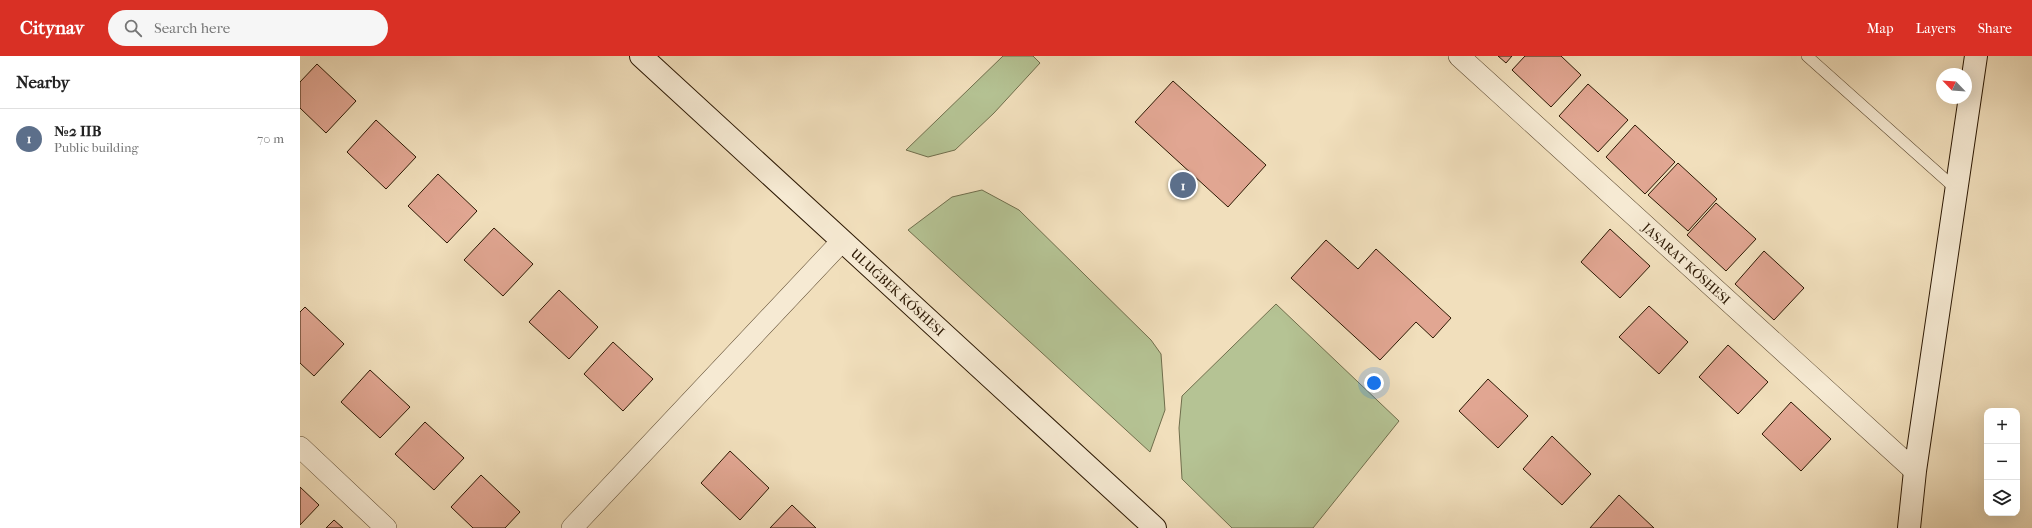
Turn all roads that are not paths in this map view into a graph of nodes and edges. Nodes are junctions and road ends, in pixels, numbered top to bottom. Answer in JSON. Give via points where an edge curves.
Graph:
{"nodes":[{"id":1,"x":641,"y":56,"type":"edge"},
{"id":2,"x":1459,"y":56,"type":"edge"},
{"id":3,"x":1807,"y":56,"type":"edge"},
{"id":4,"x":1976,"y":56,"type":"edge"},
{"id":5,"x":1956,"y":189,"type":"junction"},
{"id":6,"x":842,"y":241,"type":"junction"},
{"id":7,"x":300,"y":447,"type":"edge"},
{"id":8,"x":1915,"y":471,"type":"junction"},
{"id":9,"x":386,"y":528,"type":"edge"},
{"id":10,"x":572,"y":528,"type":"edge"},
{"id":11,"x":1155,"y":528,"type":"edge"},
{"id":12,"x":1909,"y":528,"type":"edge"}],
"edges":[{"from":1,"to":6,"type":"street","name":"ULUǴBEK KÓSHESI"},
{"from":2,"to":8,"type":"street","name":"JASARAT KÓSHESI"},
{"from":3,"to":5,"type":"lane"},
{"from":4,"to":5,"type":"street"},
{"from":5,"to":8,"type":"street"},
{"from":6,"to":10,"type":"street"},
{"from":6,"to":11,"type":"street","name":"ULUǴBEK KÓSHESI"},
{"from":7,"to":9,"type":"street"},
{"from":8,"to":12,"type":"street"}]}
